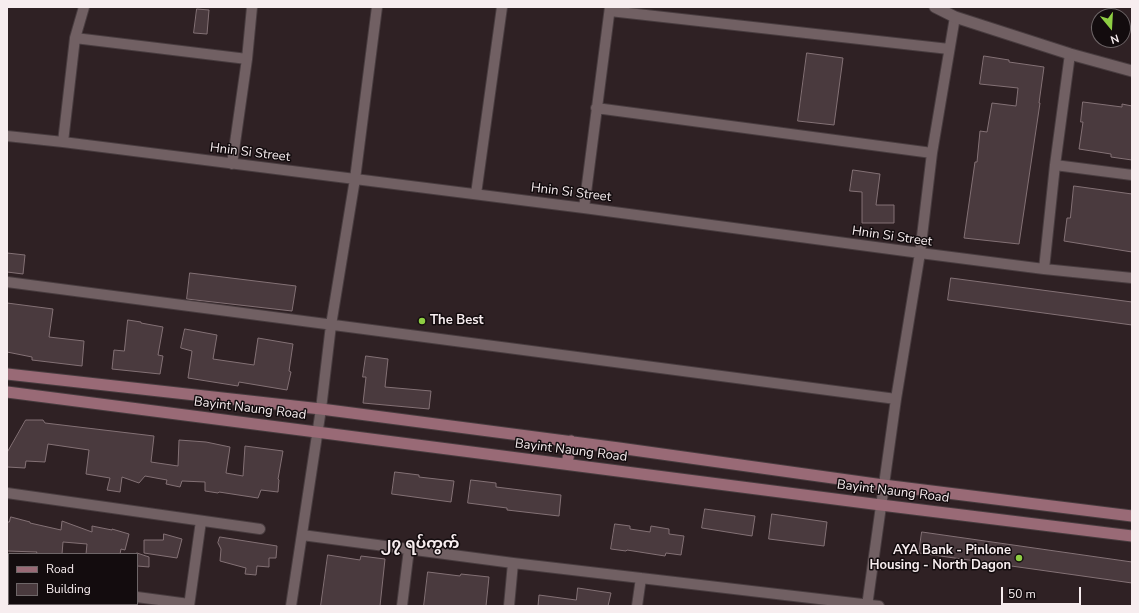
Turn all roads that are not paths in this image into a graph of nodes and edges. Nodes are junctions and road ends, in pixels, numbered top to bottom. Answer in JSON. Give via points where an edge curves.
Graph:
{"nodes":[{"id":1,"x":84,"y":7,"type":"edge"},
{"id":2,"x":252,"y":7,"type":"edge"},
{"id":3,"x":377,"y":7,"type":"edge"},
{"id":4,"x":502,"y":7,"type":"edge"},
{"id":5,"x":935,"y":7,"type":"edge"},
{"id":6,"x":610,"y":9,"type":"edge"},
{"id":7,"x":955,"y":17,"type":"junction"},
{"id":8,"x":75,"y":38,"type":"junction"},
{"id":9,"x":949,"y":49,"type":"junction"},
{"id":10,"x":1070,"y":54,"type":"junction"},
{"id":11,"x":247,"y":59,"type":"junction"},
{"id":12,"x":1132,"y":71,"type":"edge"},
{"id":13,"x":596,"y":108,"type":"junction"},
{"id":14,"x":7,"y":136,"type":"edge"},
{"id":15,"x":63,"y":142,"type":"junction"},
{"id":16,"x":932,"y":153,"type":"junction"},
{"id":17,"x":232,"y":164,"type":"junction"},
{"id":18,"x":1055,"y":165,"type":"junction"},
{"id":19,"x":1132,"y":175,"type":"edge"},
{"id":20,"x":355,"y":179,"type":"junction"},
{"id":21,"x":476,"y":194,"type":"junction"},
{"id":22,"x":584,"y":208,"type":"junction"},
{"id":23,"x":920,"y":254,"type":"junction"},
{"id":24,"x":1044,"y":269,"type":"junction"},
{"id":25,"x":1132,"y":278,"type":"edge"},
{"id":26,"x":7,"y":282,"type":"edge"},
{"id":27,"x":332,"y":325,"type":"junction"},
{"id":28,"x":7,"y":374,"type":"edge"},
{"id":29,"x":7,"y":392,"type":"edge"},
{"id":30,"x":896,"y":399,"type":"junction"},
{"id":31,"x":321,"y":409,"type":"junction"},
{"id":32,"x":317,"y":432,"type":"junction"},
{"id":33,"x":571,"y":441,"type":"junction"},
{"id":34,"x":566,"y":464,"type":"junction"},
{"id":35,"x":883,"y":485,"type":"junction"},
{"id":36,"x":7,"y":493,"type":"edge"},
{"id":37,"x":881,"y":505,"type":"junction"},
{"id":38,"x":1132,"y":516,"type":"edge"},
{"id":39,"x":201,"y":521,"type":"junction"},
{"id":40,"x":260,"y":529,"type":"dead end"},
{"id":41,"x":302,"y":535,"type":"junction"},
{"id":42,"x":1132,"y":536,"type":"edge"},
{"id":43,"x":409,"y":549,"type":"junction"},
{"id":44,"x":513,"y":563,"type":"junction"},
{"id":45,"x":641,"y":578,"type":"junction"},
{"id":46,"x":138,"y":597,"type":"edge"},
{"id":47,"x":189,"y":605,"type":"edge"},
{"id":48,"x":868,"y":605,"type":"edge"},
{"id":49,"x":291,"y":606,"type":"edge"},
{"id":50,"x":402,"y":606,"type":"edge"},
{"id":51,"x":510,"y":606,"type":"edge"},
{"id":52,"x":637,"y":606,"type":"edge"},
{"id":53,"x":879,"y":606,"type":"edge"}],
"edges":[{"from":1,"to":8,"type":"street"},
{"from":2,"to":11,"type":"street"},
{"from":3,"to":20,"type":"street"},
{"from":4,"to":21,"type":"street"},
{"from":5,"to":7,"type":"street"},
{"from":6,"to":9,"type":"street"},
{"from":6,"to":13,"type":"street"},
{"from":7,"to":9,"type":"street"},
{"from":7,"to":10,"type":"street"},
{"from":8,"to":11,"type":"street"},
{"from":8,"to":15,"type":"street"},
{"from":9,"to":16,"type":"street"},
{"from":10,"to":12,"type":"street"},
{"from":10,"to":18,"type":"street"},
{"from":11,"to":17,"type":"street"},
{"from":13,"to":16,"type":"street"},
{"from":13,"to":22,"type":"street"},
{"from":14,"to":15,"type":"street","name":"Hnin Si Street"},
{"from":15,"to":17,"type":"street","name":"Hnin Si Street"},
{"from":16,"to":23,"type":"street"},
{"from":17,"to":20,"type":"street","name":"Hnin Si Street"},
{"from":18,"to":19,"type":"street"},
{"from":18,"to":24,"type":"street"},
{"from":20,"to":21,"type":"street","name":"Hnin Si Street"},
{"from":20,"to":27,"type":"street"},
{"from":21,"to":22,"type":"street","name":"Hnin Si Street"},
{"from":22,"to":23,"type":"street","name":"Hnin Si Street"},
{"from":23,"to":24,"type":"street","name":"Hnin Si Street"},
{"from":23,"to":30,"type":"street"},
{"from":24,"to":25,"type":"street","name":"Hnin Si Street"},
{"from":26,"to":27,"type":"street"},
{"from":27,"to":30,"type":"street"},
{"from":27,"to":31,"type":"street"},
{"from":28,"to":31,"type":"main road","name":"Bayint Naung Road"},
{"from":29,"to":32,"type":"main road","name":"Bayint Naung Road"},
{"from":30,"to":35,"type":"street"},
{"from":31,"to":32,"type":"street"},
{"from":31,"to":33,"type":"main road","name":"Bayint Naung Road"},
{"from":32,"to":34,"type":"main road","name":"Bayint Naung Road"},
{"from":32,"to":41,"type":"street"},
{"from":33,"to":34,"type":"main road"},
{"from":33,"to":35,"type":"main road","name":"Bayint Naung Road"},
{"from":34,"to":37,"type":"main road","name":"Bayint Naung Road"},
{"from":35,"to":37,"type":"street"},
{"from":35,"to":38,"type":"main road","name":"Bayint Naung Road"},
{"from":36,"to":39,"type":"street"},
{"from":37,"to":42,"type":"main road","name":"Bayint Naung Road"},
{"from":37,"to":48,"type":"street"},
{"from":39,"to":40,"type":"street"},
{"from":39,"to":47,"type":"street"},
{"from":41,"to":43,"type":"street"},
{"from":41,"to":49,"type":"street"},
{"from":43,"to":44,"type":"street"},
{"from":43,"to":50,"type":"street"},
{"from":44,"to":45,"type":"street"},
{"from":44,"to":51,"type":"street"},
{"from":45,"to":48,"type":"street"},
{"from":45,"to":52,"type":"street"},
{"from":46,"to":47,"type":"street"},
{"from":48,"to":53,"type":"street"}]}
